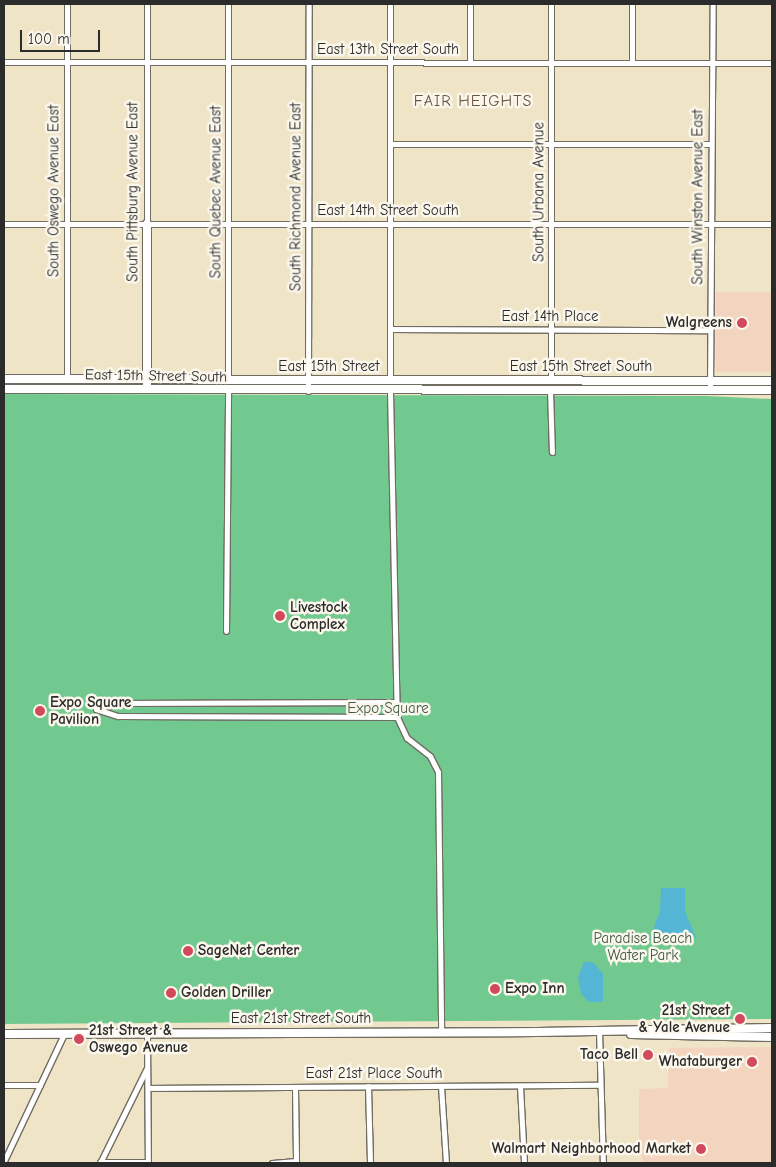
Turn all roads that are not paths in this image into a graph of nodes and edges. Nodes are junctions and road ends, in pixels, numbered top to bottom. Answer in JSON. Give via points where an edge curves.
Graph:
{"nodes":[{"id":1,"x":67,"y":4,"type":"edge"},
{"id":2,"x":147,"y":4,"type":"edge"},
{"id":3,"x":228,"y":4,"type":"edge"},
{"id":4,"x":309,"y":4,"type":"edge"},
{"id":5,"x":390,"y":4,"type":"edge"},
{"id":6,"x":470,"y":4,"type":"edge"},
{"id":7,"x":551,"y":4,"type":"edge"},
{"id":8,"x":632,"y":4,"type":"edge"},
{"id":9,"x":713,"y":4,"type":"edge"},
{"id":10,"x":4,"y":62,"type":"edge"},
{"id":11,"x":67,"y":62,"type":"junction"},
{"id":12,"x":147,"y":62,"type":"junction"},
{"id":13,"x":309,"y":62,"type":"junction"},
{"id":14,"x":470,"y":62,"type":"junction"},
{"id":15,"x":551,"y":62,"type":"junction"},
{"id":16,"x":632,"y":62,"type":"junction"},
{"id":17,"x":712,"y":62,"type":"junction"},
{"id":18,"x":228,"y":63,"type":"junction"},
{"id":19,"x":390,"y":63,"type":"junction"},
{"id":20,"x":772,"y":63,"type":"edge"},
{"id":21,"x":390,"y":144,"type":"junction"},
{"id":22,"x":551,"y":144,"type":"junction"},
{"id":23,"x":710,"y":144,"type":"junction"},
{"id":24,"x":4,"y":224,"type":"edge"},
{"id":25,"x":66,"y":224,"type":"junction"},
{"id":26,"x":147,"y":224,"type":"junction"},
{"id":27,"x":228,"y":224,"type":"junction"},
{"id":28,"x":308,"y":224,"type":"junction"},
{"id":29,"x":390,"y":224,"type":"junction"},
{"id":30,"x":552,"y":224,"type":"junction"},
{"id":31,"x":710,"y":224,"type":"junction"},
{"id":32,"x":772,"y":224,"type":"edge"},
{"id":33,"x":390,"y":329,"type":"junction"},
{"id":34,"x":552,"y":329,"type":"junction"},
{"id":35,"x":710,"y":330,"type":"junction"},
{"id":36,"x":4,"y":379,"type":"edge"},
{"id":37,"x":67,"y":379,"type":"junction"},
{"id":38,"x":551,"y":380,"type":"junction"},
{"id":39,"x":710,"y":380,"type":"junction"},
{"id":40,"x":147,"y":381,"type":"junction"},
{"id":41,"x":228,"y":381,"type":"junction"},
{"id":42,"x":269,"y":381,"type":"joint"},
{"id":43,"x":308,"y":381,"type":"junction"},
{"id":44,"x":390,"y":381,"type":"junction"},
{"id":45,"x":772,"y":381,"type":"edge"},
{"id":46,"x":4,"y":389,"type":"edge"},
{"id":47,"x":67,"y":389,"type":"junction"},
{"id":48,"x":146,"y":390,"type":"junction"},
{"id":49,"x":308,"y":390,"type":"junction"},
{"id":50,"x":550,"y":390,"type":"junction"},
{"id":51,"x":710,"y":390,"type":"junction"},
{"id":52,"x":772,"y":390,"type":"edge"},
{"id":53,"x":228,"y":391,"type":"junction"},
{"id":54,"x":390,"y":391,"type":"junction"},
{"id":55,"x":552,"y":452,"type":"dead end"},
{"id":56,"x":226,"y":632,"type":"dead end"},
{"id":57,"x":396,"y":702,"type":"junction"},
{"id":58,"x":396,"y":716,"type":"junction"},
{"id":59,"x":772,"y":1028,"type":"edge"},
{"id":60,"x":599,"y":1031,"type":"junction"},
{"id":61,"x":441,"y":1032,"type":"junction"},
{"id":62,"x":148,"y":1033,"type":"junction"},
{"id":63,"x":4,"y":1034,"type":"edge"},
{"id":64,"x":64,"y":1034,"type":"junction"},
{"id":65,"x":772,"y":1037,"type":"edge"},
{"id":66,"x":148,"y":1065,"type":"junction"},
{"id":67,"x":4,"y":1085,"type":"edge"},
{"id":68,"x":40,"y":1085,"type":"junction"},
{"id":69,"x":600,"y":1085,"type":"junction"},
{"id":70,"x":368,"y":1086,"type":"junction"},
{"id":71,"x":441,"y":1086,"type":"junction"},
{"id":72,"x":520,"y":1086,"type":"junction"},
{"id":73,"x":295,"y":1087,"type":"junction"},
{"id":74,"x":148,"y":1088,"type":"junction"},
{"id":75,"x":4,"y":1161,"type":"edge"},
{"id":76,"x":296,"y":1162,"type":"edge"},
{"id":77,"x":100,"y":1163,"type":"edge"},
{"id":78,"x":148,"y":1163,"type":"edge"},
{"id":79,"x":272,"y":1163,"type":"edge"},
{"id":80,"x":370,"y":1163,"type":"edge"},
{"id":81,"x":446,"y":1163,"type":"edge"},
{"id":82,"x":524,"y":1163,"type":"edge"},
{"id":83,"x":603,"y":1163,"type":"edge"}],
"edges":[{"from":1,"to":11,"type":"street","name":"South Oswego Avenue East"},
{"from":2,"to":12,"type":"street","name":"South Pittsburg Avenue East"},
{"from":3,"to":18,"type":"street","name":"South Quebec Avenue East"},
{"from":4,"to":13,"type":"street","name":"South Richmond Avenue East"},
{"from":5,"to":19,"type":"street"},
{"from":6,"to":14,"type":"street"},
{"from":7,"to":15,"type":"street","name":"South Urbana Avenue"},
{"from":8,"to":16,"type":"street"},
{"from":9,"to":17,"type":"street","name":"South Winston Avenue East"},
{"from":10,"to":11,"type":"street","name":"East 13th Street South"},
{"from":11,"to":12,"type":"street","name":"East 13th Street South"},
{"from":11,"to":25,"type":"street","name":"South Oswego Avenue East"},
{"from":12,"to":18,"type":"street","name":"East 13th Street South"},
{"from":12,"to":26,"type":"street","name":"South Pittsburg Avenue East"},
{"from":13,"to":18,"type":"street","name":"East 13th Street South"},
{"from":13,"to":19,"type":"street","name":"East 13th Street South"},
{"from":13,"to":28,"type":"street","name":"South Richmond Avenue East"},
{"from":14,"to":15,"type":"street","name":"East 13th Street South"},
{"from":14,"to":19,"type":"street","name":"East 13th Street South"},
{"from":15,"to":16,"type":"street","name":"East 13th Street South"},
{"from":15,"to":22,"type":"street","name":"South Urbana Avenue"},
{"from":16,"to":17,"type":"street","name":"East 13th Street South"},
{"from":17,"to":20,"type":"street","name":"East 13th Street South"},
{"from":17,"to":23,"type":"street","name":"South Winston Avenue East"},
{"from":18,"to":27,"type":"street","name":"South Quebec Avenue East"},
{"from":19,"to":21,"type":"street"},
{"from":21,"to":22,"type":"street"},
{"from":21,"to":29,"type":"street"},
{"from":22,"to":23,"type":"street"},
{"from":22,"to":30,"type":"street","name":"South Urbana Avenue"},
{"from":23,"to":31,"type":"street","name":"South Winston Avenue East"},
{"from":24,"to":25,"type":"street","name":"East 14th Street South"},
{"from":25,"to":26,"type":"street","name":"East 14th Street South"},
{"from":25,"to":37,"type":"street","name":"South Oswego Avenue East"},
{"from":26,"to":27,"type":"street","name":"East 14th Street South"},
{"from":26,"to":40,"type":"main road","name":"South Pittsburg Avenue East"},
{"from":27,"to":28,"type":"street","name":"East 14th Street South"},
{"from":27,"to":41,"type":"street","name":"South Quebec Avenue East"},
{"from":28,"to":29,"type":"street","name":"East 14th Street South"},
{"from":28,"to":43,"type":"street","name":"South Richmond Avenue East"},
{"from":29,"to":30,"type":"street","name":"East 14th Street South"},
{"from":29,"to":33,"type":"street"},
{"from":30,"to":31,"type":"street","name":"East 14th Street South"},
{"from":30,"to":34,"type":"street","name":"South Urbana Avenue"},
{"from":31,"to":32,"type":"street","name":"East 14th Street South"},
{"from":31,"to":35,"type":"street","name":"South Winston Avenue East"},
{"from":33,"to":34,"type":"street","name":"East 14th Place"},
{"from":33,"to":44,"type":"street"},
{"from":34,"to":35,"type":"street","name":"East 14th Place"},
{"from":34,"to":38,"type":"street","name":"South Urbana Avenue"},
{"from":35,"to":39,"type":"street","name":"South Winston Avenue East"},
{"from":36,"to":37,"type":"main road","name":"East 15th Street South"},
{"from":37,"to":40,"type":"main road","name":"East 15th Street South"},
{"from":37,"to":47,"type":"main road"},
{"from":38,"to":39,"type":"main road","name":"East 15th Street South"},
{"from":38,"to":44,"type":"main road","name":"East 15th Street South"},
{"from":38,"to":50,"type":"main road"},
{"from":39,"to":45,"type":"main road","name":"East 15th Street South"},
{"from":39,"to":51,"type":"street","name":"South Winston Avenue East"},
{"from":40,"to":41,"type":"main road","name":"East 15th Street South"},
{"from":40,"to":48,"type":"main road","name":"South Pittsburg Avenue East"},
{"from":41,"to":42,"type":"main road","name":"East 15th Street South"},
{"from":41,"to":53,"type":"main road"},
{"from":42,"to":43,"type":"main road","name":"East 15th Street"},
{"from":43,"to":44,"type":"main road","name":"East 15th Street"},
{"from":43,"to":49,"type":"street","name":"South Richmond Avenue East"},
{"from":44,"to":54,"type":"main road"},
{"from":46,"to":47,"type":"main road","name":"East 15th Street South"},
{"from":47,"to":48,"type":"main road","name":"East 15th Street South"},
{"from":48,"to":53,"type":"main road","name":"East 15th Street South"},
{"from":49,"to":53,"type":"main road","name":"East 15th Street South"},
{"from":49,"to":54,"type":"main road","name":"East 15th Street"},
{"from":50,"to":51,"type":"main road","name":"East 15th Street South"},
{"from":50,"to":54,"type":"main road","name":"East 15th Street South"},
{"from":50,"to":55,"type":"street"},
{"from":51,"to":52,"type":"main road","name":"East 15th Street South"},
{"from":53,"to":56,"type":"street"},
{"from":54,"to":57,"type":"street"},
{"from":57,"to":58,"type":"street"},
{"from":57,"to":58,"type":"street","via":[[117,702],[96,709],[118,716]]},
{"from":58,"to":61,"type":"street","via":[[408,738],[430,756],[438,772]]},
{"from":59,"to":60,"type":"main road","name":"East 21st Street South"},
{"from":60,"to":61,"type":"main road","name":"East 21st Street South"},
{"from":60,"to":65,"type":"main road","name":"East 21st Street South","via":[[673,1037]]},
{"from":60,"to":69,"type":"street"},
{"from":61,"to":62,"type":"main road","name":"East 21st Street South"},
{"from":62,"to":64,"type":"main road","name":"East 21st Street South"},
{"from":62,"to":66,"type":"street"},
{"from":63,"to":64,"type":"main road","name":"East 21st Street South"},
{"from":64,"to":68,"type":"street"},
{"from":66,"to":74,"type":"street"},
{"from":66,"to":77,"type":"street"},
{"from":67,"to":68,"type":"street"},
{"from":68,"to":75,"type":"street"},
{"from":69,"to":72,"type":"street","name":"East 21st Place South"},
{"from":69,"to":83,"type":"street"},
{"from":70,"to":71,"type":"street","name":"East 21st Place South"},
{"from":70,"to":73,"type":"street","name":"East 21st Place South"},
{"from":70,"to":80,"type":"street"},
{"from":71,"to":72,"type":"street","name":"East 21st Place South"},
{"from":71,"to":81,"type":"street"},
{"from":72,"to":82,"type":"street"},
{"from":73,"to":74,"type":"street","name":"East 21st Place South"},
{"from":73,"to":76,"type":"street"},
{"from":74,"to":78,"type":"street"},
{"from":76,"to":79,"type":"street"},
{"from":77,"to":78,"type":"street"}]}
